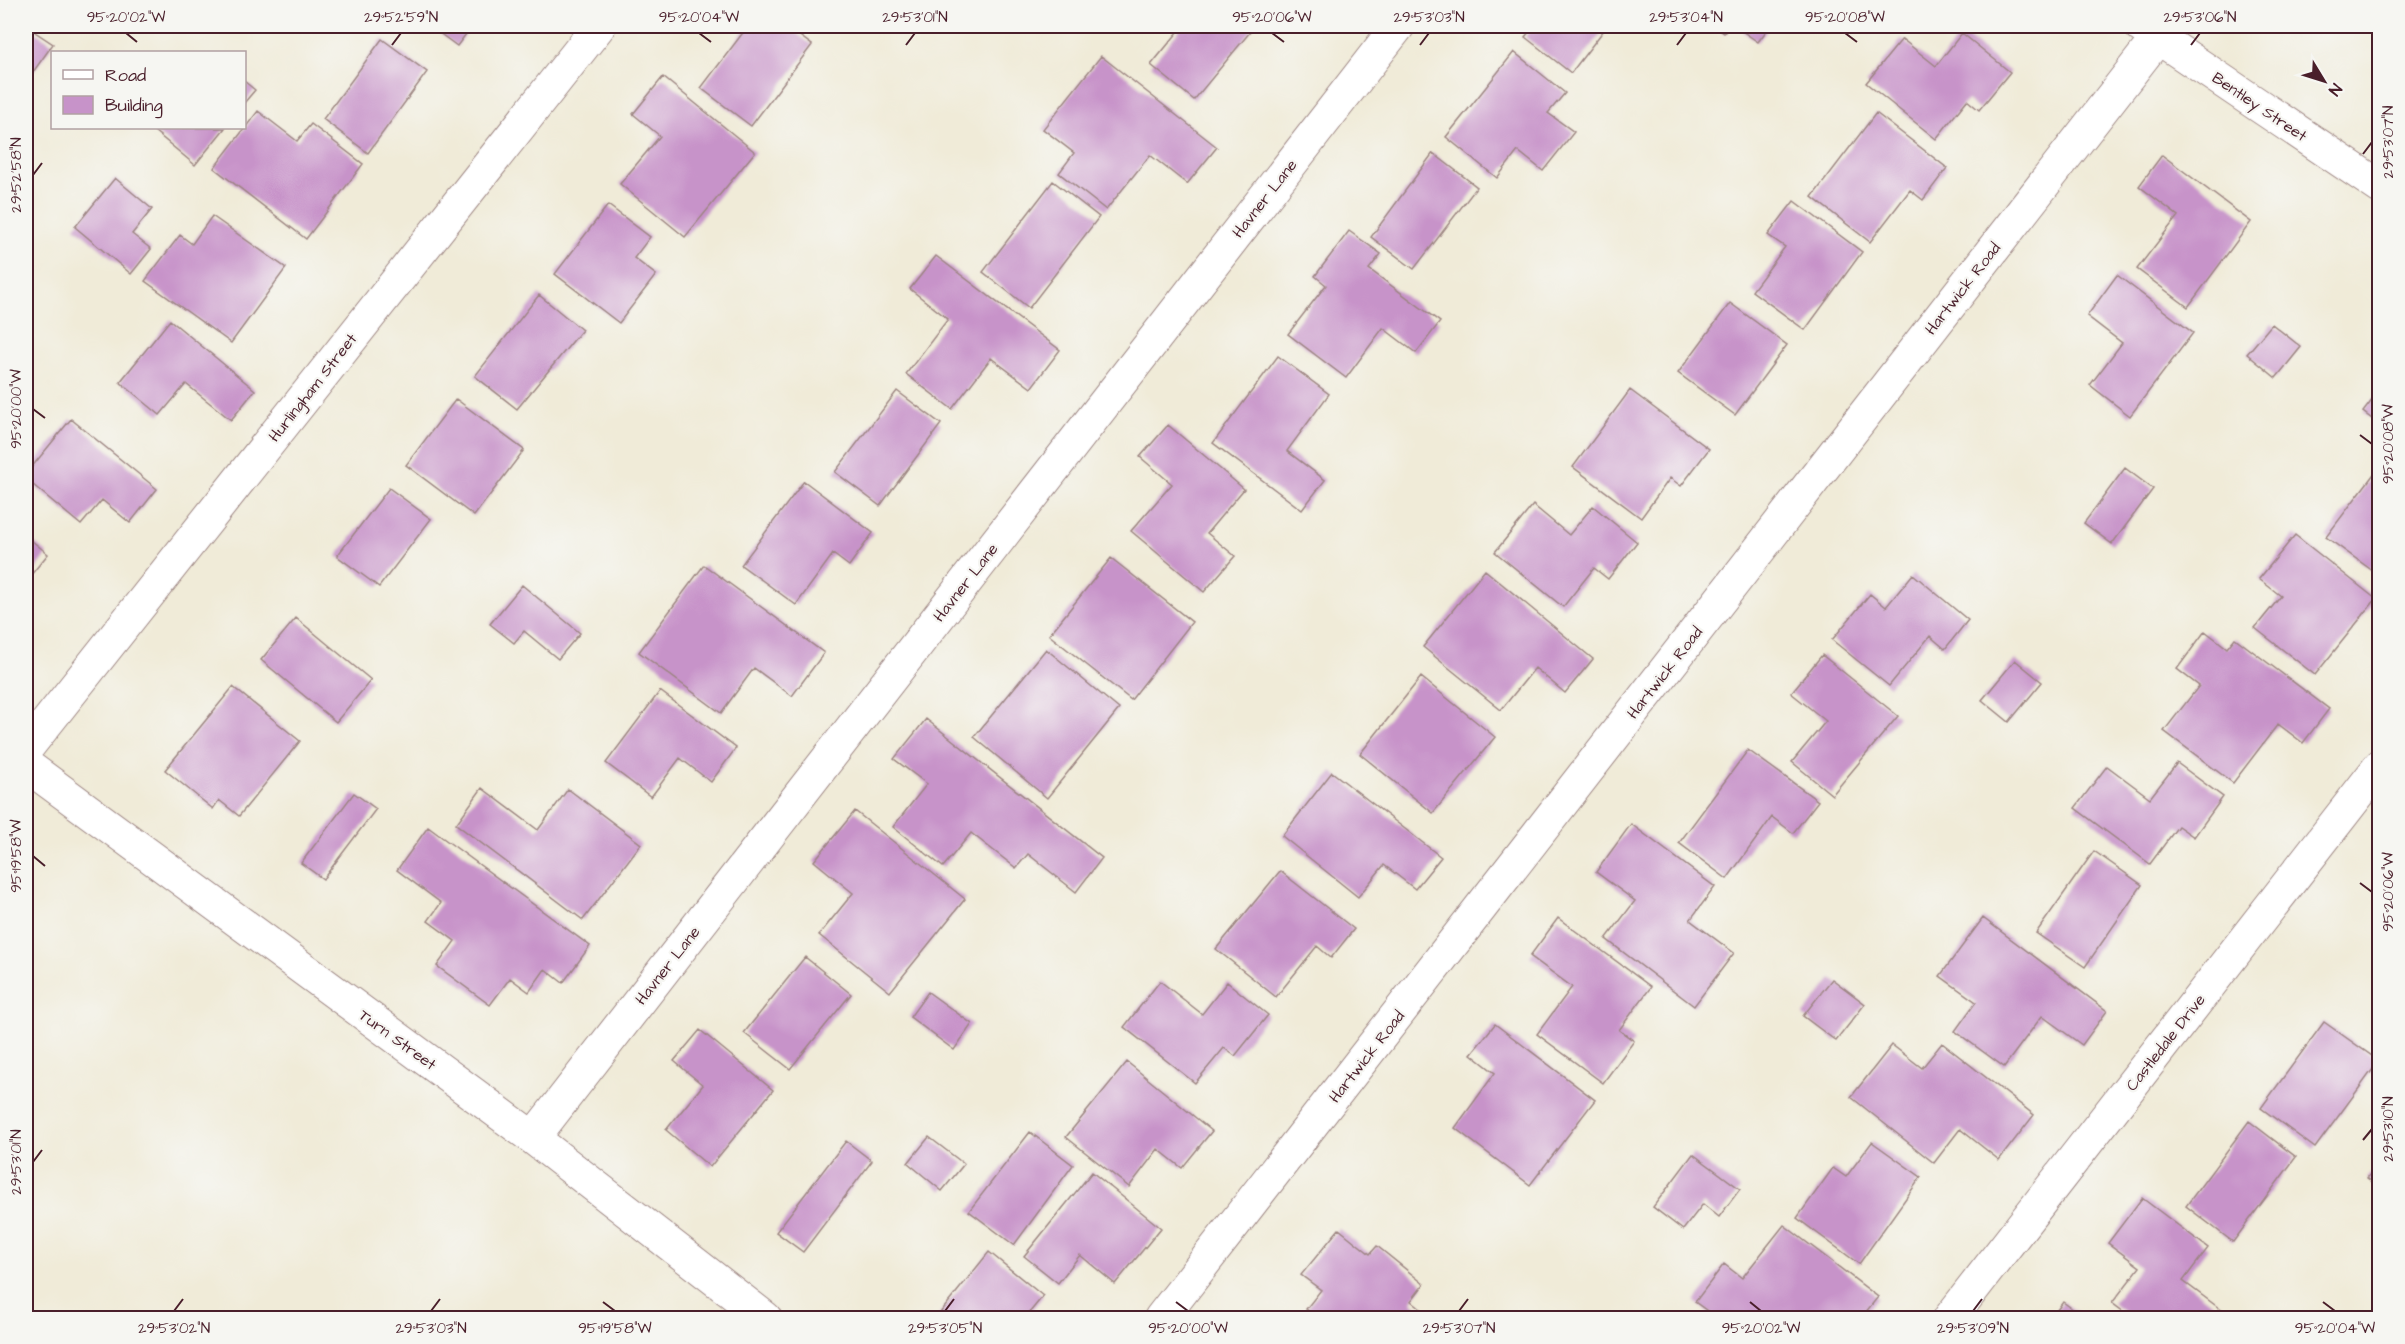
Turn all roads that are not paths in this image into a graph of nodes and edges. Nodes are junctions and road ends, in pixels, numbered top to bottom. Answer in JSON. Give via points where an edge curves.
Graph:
{"nodes":[{"id":1,"x":599,"y":26,"type":"edge"},
{"id":2,"x":1398,"y":26,"type":"edge"},
{"id":3,"x":2155,"y":29,"type":"edge"},
{"id":4,"x":2379,"y":187,"type":"edge"},
{"id":5,"x":26,"y":749,"type":"edge"},
{"id":6,"x":26,"y":765,"type":"edge"},
{"id":7,"x":2379,"y":766,"type":"edge"},
{"id":8,"x":533,"y":1138,"type":"junction"},
{"id":9,"x":765,"y":1318,"type":"edge"},
{"id":10,"x":1161,"y":1318,"type":"edge"},
{"id":11,"x":1950,"y":1318,"type":"edge"}],
"edges":[{"from":1,"to":5,"type":"street","name":"Hurlingham Street"},
{"from":2,"to":8,"type":"street","name":"Havner Lane"},
{"from":3,"to":4,"type":"street","name":"Bentley Street"},
{"from":3,"to":10,"type":"street","name":"Hartwick Road"},
{"from":6,"to":8,"type":"street","name":"Turn Street"},
{"from":7,"to":11,"type":"street","name":"Castledale Drive"},
{"from":8,"to":9,"type":"street","name":"Turn Street"}]}
